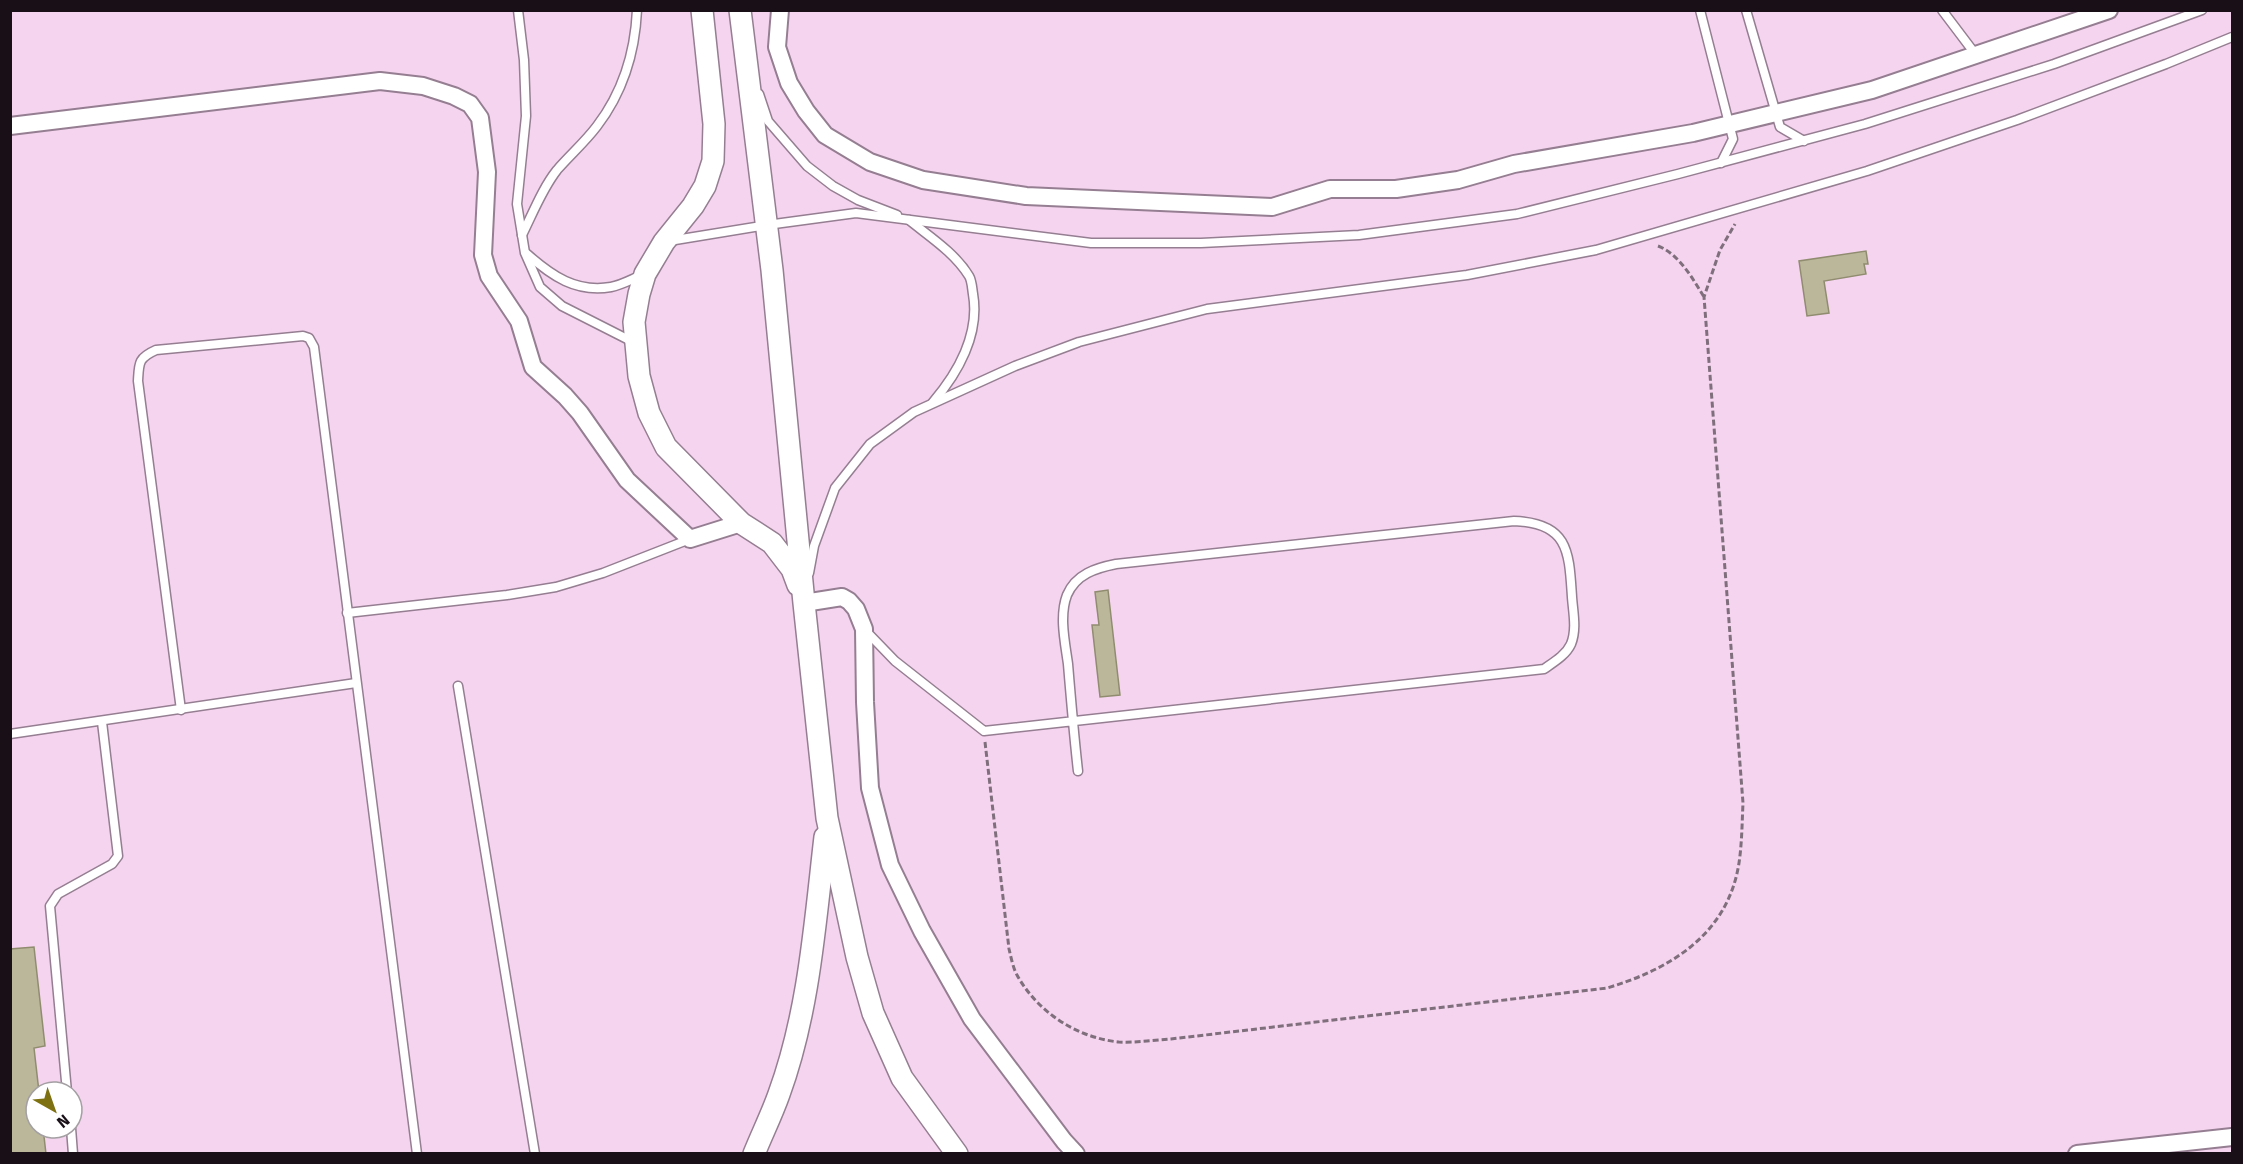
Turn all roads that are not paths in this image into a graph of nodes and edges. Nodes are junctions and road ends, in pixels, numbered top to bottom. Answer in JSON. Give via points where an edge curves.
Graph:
{"nodes":[{"id":1,"x":518,"y":10,"type":"edge"},
{"id":2,"x":637,"y":10,"type":"edge"},
{"id":3,"x":702,"y":10,"type":"edge"},
{"id":4,"x":740,"y":10,"type":"edge"},
{"id":5,"x":780,"y":10,"type":"edge"},
{"id":6,"x":1700,"y":10,"type":"edge"},
{"id":7,"x":1746,"y":10,"type":"edge"},
{"id":8,"x":1942,"y":10,"type":"edge"},
{"id":9,"x":2109,"y":10,"type":"edge"},
{"id":10,"x":2202,"y":10,"type":"edge"},
{"id":11,"x":2232,"y":37,"type":"edge"},
{"id":12,"x":1976,"y":55,"type":"junction"},
{"id":13,"x":747,"y":61,"type":"junction"},
{"id":14,"x":1775,"y":114,"type":"junction"},
{"id":15,"x":1730,"y":124,"type":"junction"},
{"id":16,"x":10,"y":126,"type":"edge"},
{"id":17,"x":1804,"y":141,"type":"junction"},
{"id":18,"x":1721,"y":163,"type":"junction"},
{"id":19,"x":908,"y":219,"type":"junction"},
{"id":20,"x":767,"y":225,"type":"junction"},
{"id":21,"x":522,"y":235,"type":"junction"},
{"id":22,"x":664,"y":243,"type":"junction"},
{"id":23,"x":525,"y":253,"type":"junction"},
{"id":24,"x":645,"y":274,"type":"junction"},
{"id":25,"x":636,"y":344,"type":"junction"},
{"id":26,"x":930,"y":405,"type":"junction"},
{"id":27,"x":741,"y":523,"type":"junction"},
{"id":28,"x":690,"y":539,"type":"junction"},
{"id":29,"x":804,"y":603,"type":"junction"},
{"id":30,"x":347,"y":613,"type":"junction"},
{"id":31,"x":864,"y":629,"type":"junction"},
{"id":32,"x":356,"y":683,"type":"junction"},
{"id":33,"x":458,"y":686,"type":"dead end"},
{"id":34,"x":181,"y":710,"type":"junction"},
{"id":35,"x":102,"y":722,"type":"junction"},
{"id":36,"x":1073,"y":722,"type":"junction"},
{"id":37,"x":10,"y":734,"type":"edge"},
{"id":38,"x":1078,"y":771,"type":"dead end"},
{"id":39,"x":827,"y":818,"type":"junction"},
{"id":40,"x":902,"y":1078,"type":"junction"},
{"id":41,"x":66,"y":1080,"type":"edge"},
{"id":42,"x":780,"y":1094,"type":"junction"},
{"id":43,"x":2232,"y":1137,"type":"edge"},
{"id":44,"x":417,"y":1154,"type":"edge"},
{"id":45,"x":535,"y":1154,"type":"edge"},
{"id":46,"x":754,"y":1154,"type":"edge"},
{"id":47,"x":766,"y":1154,"type":"edge"},
{"id":48,"x":948,"y":1154,"type":"edge"},
{"id":49,"x":957,"y":1154,"type":"edge"},
{"id":50,"x":1076,"y":1154,"type":"edge"},
{"id":51,"x":2077,"y":1154,"type":"edge"}],
"edges":[{"from":1,"to":21,"type":"lane","via":[[526,116],[517,204]]},
{"from":2,"to":21,"type":"lane","via":[[636,39],[614,100],[597,126],[556,172]]},
{"from":3,"to":22,"type":"street","via":[[714,124],[713,161],[705,186]]},
{"from":4,"to":13,"type":"street"},
{"from":5,"to":15,"type":"street","via":[[777,47],[789,82],[825,135],[870,162],[923,180],[1026,196],[1272,207],[1330,189],[1396,189],[1458,180],[1514,164]]},
{"from":6,"to":15,"type":"lane"},
{"from":7,"to":14,"type":"lane"},
{"from":8,"to":12,"type":"lane"},
{"from":9,"to":12,"type":"street"},
{"from":10,"to":17,"type":"lane","via":[[2055,64]]},
{"from":11,"to":26,"type":"lane","via":[[2018,120],[1868,171],[1596,250],[1467,275],[1207,309],[1079,342]]},
{"from":12,"to":14,"type":"street","via":[[1872,90]]},
{"from":13,"to":19,"type":"lane","via":[[768,121],[807,166],[858,200]]},
{"from":13,"to":20,"type":"street"},
{"from":14,"to":15,"type":"street"},
{"from":14,"to":17,"type":"lane","via":[[1780,127]]},
{"from":15,"to":18,"type":"lane","via":[[1733,139]]},
{"from":16,"to":28,"type":"street","via":[[380,81],[423,86],[470,104],[480,118],[486,162],[483,255],[489,276],[519,321],[533,367],[565,396],[627,480]]},
{"from":17,"to":18,"type":"lane"},
{"from":18,"to":19,"type":"lane","via":[[1517,214],[1359,235],[1201,243],[1091,243]]},
{"from":19,"to":20,"type":"lane","via":[[856,213]]},
{"from":19,"to":26,"type":"lane","via":[[954,257],[971,278],[975,303],[973,328],[963,357],[949,383]]},
{"from":20,"to":22,"type":"lane"},
{"from":20,"to":29,"type":"street"},
{"from":21,"to":23,"type":"lane"},
{"from":22,"to":24,"type":"street"},
{"from":23,"to":24,"type":"lane","via":[[549,274],[570,285],[587,288],[612,287]]},
{"from":23,"to":25,"type":"lane","via":[[540,287],[562,306]]},
{"from":24,"to":25,"type":"street","via":[[634,322]]},
{"from":25,"to":27,"type":"street","via":[[649,413],[666,447]]},
{"from":26,"to":29,"type":"lane","via":[[870,444],[835,488],[814,546]]},
{"from":27,"to":28,"type":"street"},
{"from":27,"to":29,"type":"street","via":[[772,543],[792,569]]},
{"from":28,"to":30,"type":"lane","via":[[556,587]]},
{"from":29,"to":31,"type":"street","via":[[842,597],[856,609]]},
{"from":29,"to":39,"type":"street"},
{"from":30,"to":32,"type":"lane"},
{"from":30,"to":34,"type":"lane","via":[[309,338],[156,350],[144,355],[139,362],[138,381]]},
{"from":31,"to":36,"type":"lane","via":[[896,661],[984,731]]},
{"from":31,"to":50,"type":"street","via":[[870,788],[890,865],[972,1019]]},
{"from":32,"to":34,"type":"lane"},
{"from":32,"to":44,"type":"lane"},
{"from":33,"to":45,"type":"lane"},
{"from":34,"to":35,"type":"lane"},
{"from":35,"to":37,"type":"lane"},
{"from":35,"to":41,"type":"lane","via":[[118,856],[112,864],[58,894],[50,906]]},
{"from":36,"to":36,"type":"lane","via":[[1544,669],[1560,658],[1570,644],[1574,627],[1569,557],[1560,539],[1548,528],[1514,521],[1097,568],[1080,577],[1068,594],[1063,612]]},
{"from":36,"to":38,"type":"lane"},
{"from":39,"to":40,"type":"street","via":[[873,1013]]},
{"from":39,"to":42,"type":"street","via":[[810,967]]},
{"from":40,"to":48,"type":"street"},
{"from":40,"to":49,"type":"street"},
{"from":42,"to":46,"type":"street"},
{"from":42,"to":47,"type":"street"},
{"from":43,"to":51,"type":"street"}]}
